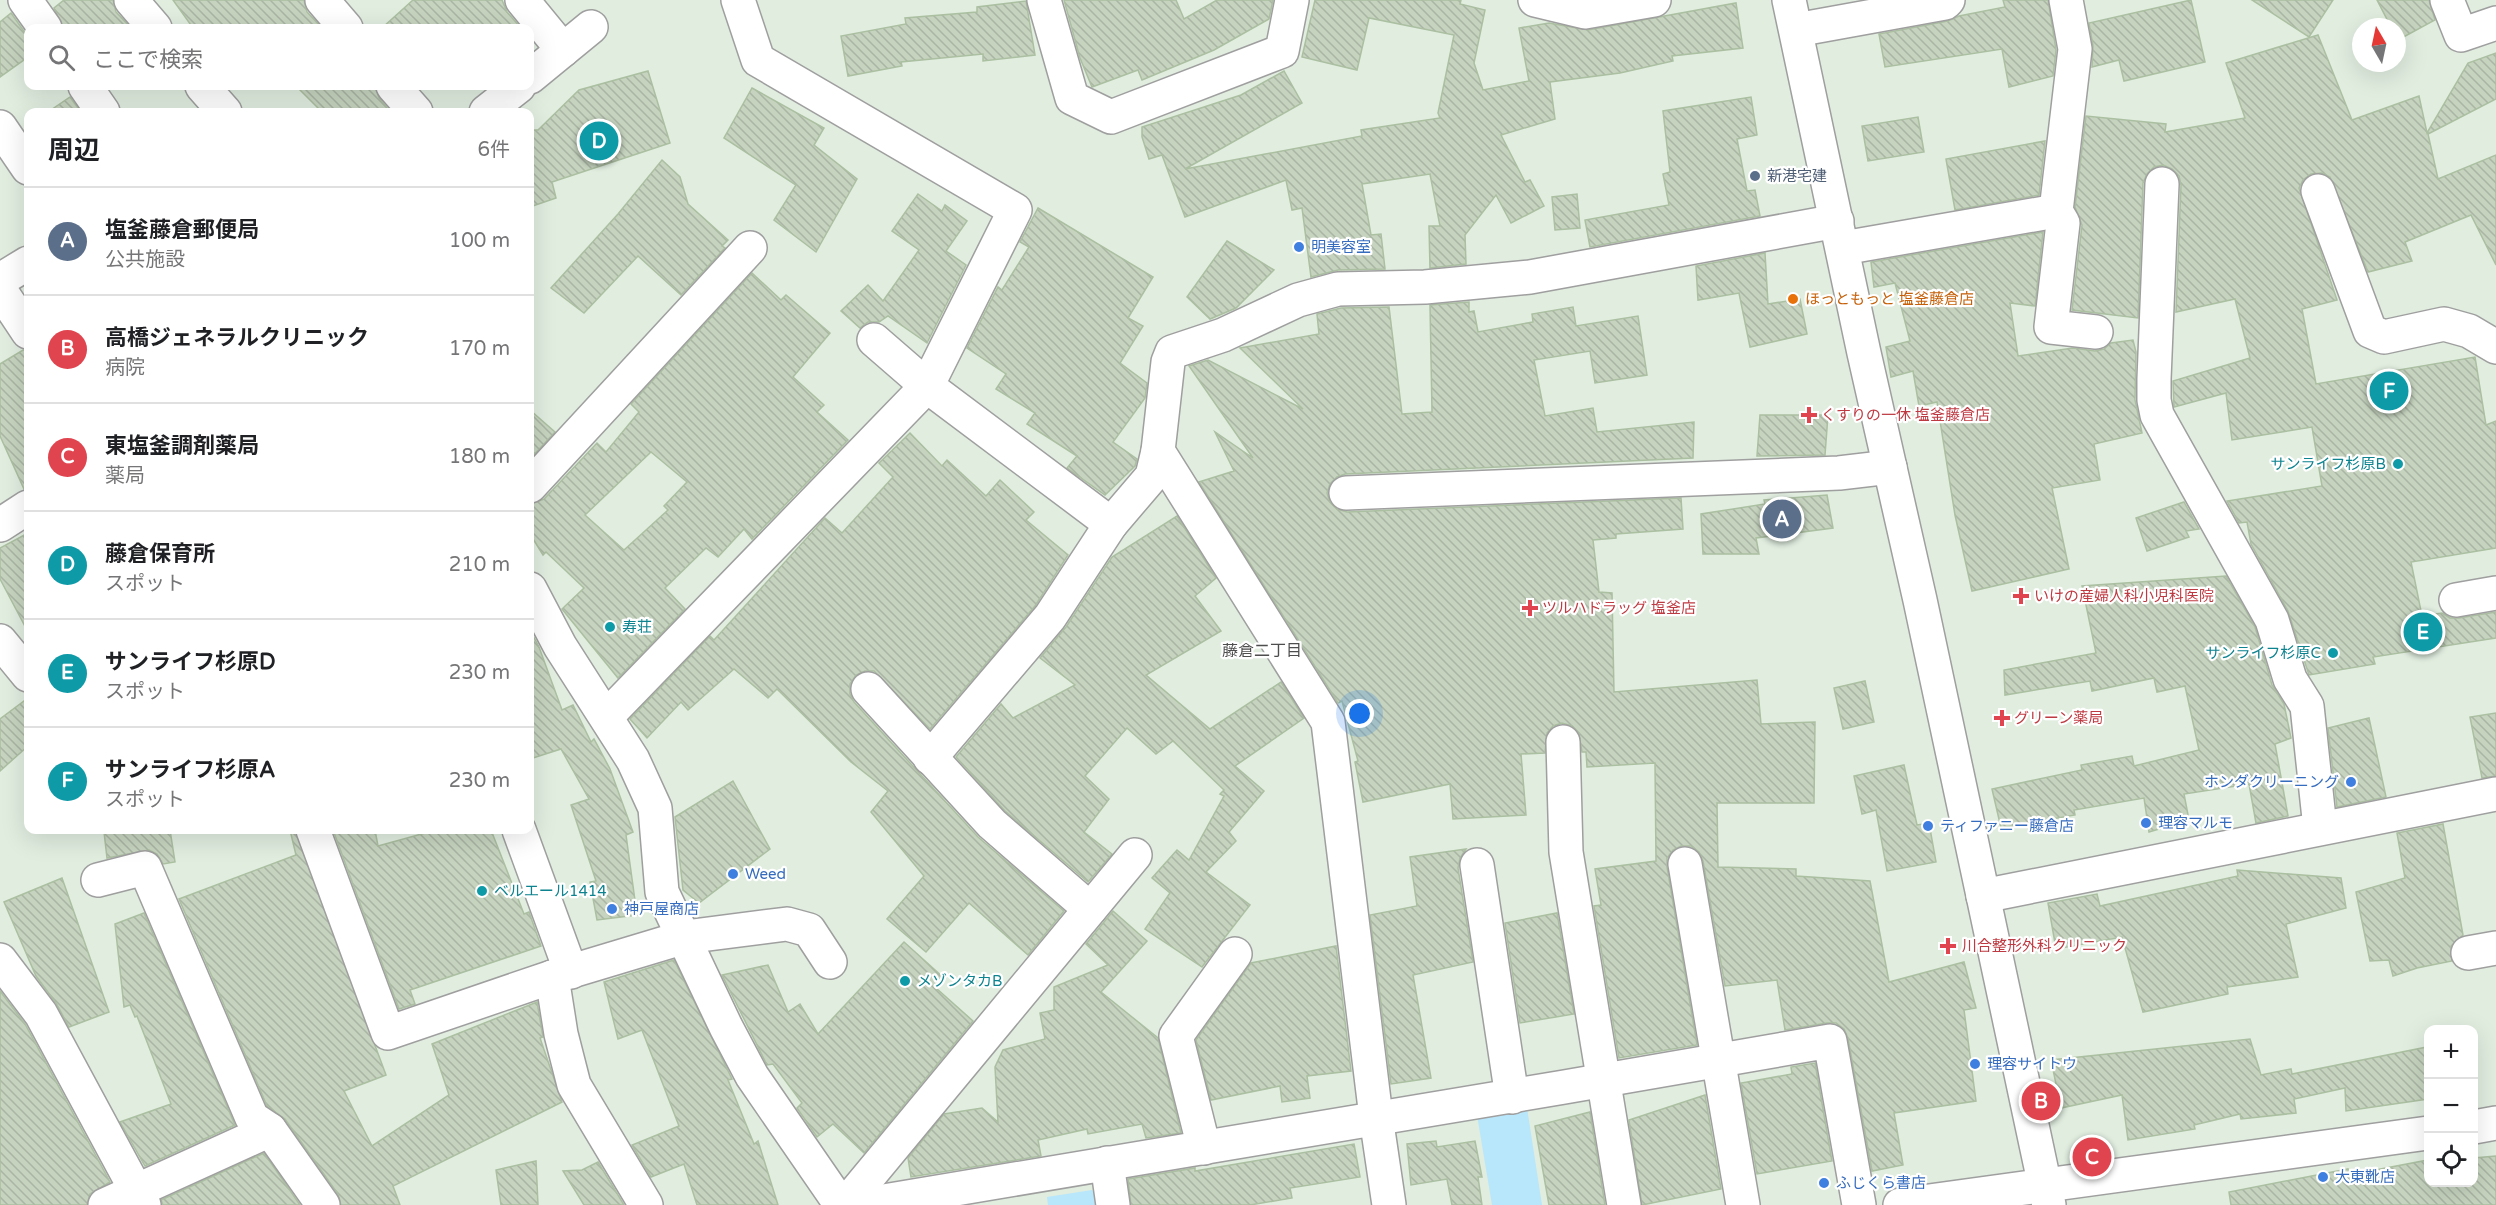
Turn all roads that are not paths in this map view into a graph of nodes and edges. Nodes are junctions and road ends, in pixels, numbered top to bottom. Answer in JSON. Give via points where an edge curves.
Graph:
{"nodes":[{"id":1,"x":26,"y":0,"type":"edge"},
{"id":2,"x":131,"y":0,"type":"edge"},
{"id":3,"x":322,"y":0,"type":"edge"},
{"id":4,"x":522,"y":0,"type":"edge"},
{"id":5,"x":738,"y":0,"type":"edge"},
{"id":6,"x":1044,"y":0,"type":"edge"},
{"id":7,"x":1292,"y":0,"type":"edge"},
{"id":8,"x":1535,"y":0,"type":"edge"},
{"id":9,"x":1654,"y":0,"type":"edge"},
{"id":10,"x":1948,"y":0,"type":"edge"},
{"id":11,"x":2066,"y":0,"type":"edge"},
{"id":12,"x":2447,"y":0,"type":"edge"},
{"id":13,"x":1792,"y":15,"type":"edge"},
{"id":14,"x":2496,"y":23,"type":"edge"},
{"id":15,"x":42,"y":24,"type":"edge"},
{"id":16,"x":151,"y":24,"type":"edge"},
{"id":17,"x":343,"y":24,"type":"edge"},
{"id":18,"x":591,"y":27,"type":"dead end"},
{"id":19,"x":563,"y":50,"type":"junction"},
{"id":20,"x":534,"y":74,"type":"edge"},
{"id":21,"x":88,"y":90,"type":"edge"},
{"id":22,"x":206,"y":90,"type":"edge"},
{"id":23,"x":397,"y":90,"type":"edge"},
{"id":24,"x":514,"y":90,"type":"edge"},
{"id":25,"x":101,"y":108,"type":"edge"},
{"id":26,"x":221,"y":108,"type":"edge"},
{"id":27,"x":412,"y":108,"type":"edge"},
{"id":28,"x":491,"y":108,"type":"edge"},
{"id":29,"x":0,"y":127,"type":"edge"},
{"id":30,"x":24,"y":162,"type":"edge"},
{"id":31,"x":2162,"y":184,"type":"dead end"},
{"id":32,"x":2318,"y":190,"type":"dead end"},
{"id":33,"x":2056,"y":211,"type":"junction"},
{"id":34,"x":1840,"y":235,"type":"junction"},
{"id":35,"x":750,"y":248,"type":"dead end"},
{"id":36,"x":24,"y":265,"type":"edge"},
{"id":37,"x":0,"y":280,"type":"edge"},
{"id":38,"x":0,"y":290,"type":"edge"},
{"id":39,"x":24,"y":326,"type":"edge"},
{"id":40,"x":2096,"y":332,"type":"dead end"},
{"id":41,"x":874,"y":340,"type":"dead end"},
{"id":42,"x":2496,"y":347,"type":"edge"},
{"id":43,"x":927,"y":386,"type":"junction"},
{"id":44,"x":1158,"y":451,"type":"junction"},
{"id":45,"x":1890,"y":467,"type":"junction"},
{"id":46,"x":534,"y":482,"type":"edge"},
{"id":47,"x":1346,"y":493,"type":"dead end"},
{"id":48,"x":24,"y":510,"type":"edge"},
{"id":49,"x":1111,"y":524,"type":"junction"},
{"id":50,"x":0,"y":525,"type":"edge"},
{"id":51,"x":2496,"y":593,"type":"edge"},
{"id":52,"x":534,"y":597,"type":"edge"},
{"id":53,"x":2456,"y":600,"type":"dead end"},
{"id":54,"x":0,"y":641,"type":"edge"},
{"id":55,"x":24,"y":670,"type":"edge"},
{"id":56,"x":868,"y":688,"type":"dead end"},
{"id":57,"x":607,"y":716,"type":"junction"},
{"id":58,"x":1563,"y":742,"type":"dead end"},
{"id":59,"x":930,"y":758,"type":"junction"},
{"id":60,"x":2496,"y":794,"type":"edge"},
{"id":61,"x":2320,"y":828,"type":"junction"},
{"id":62,"x":314,"y":834,"type":"edge"},
{"id":63,"x":520,"y":834,"type":"edge"},
{"id":64,"x":1135,"y":855,"type":"dead end"},
{"id":65,"x":1685,"y":864,"type":"dead end"},
{"id":66,"x":1477,"y":865,"type":"dead end"},
{"id":67,"x":98,"y":880,"type":"dead end"},
{"id":68,"x":1983,"y":896,"type":"junction"},
{"id":69,"x":1090,"y":909,"type":"junction"},
{"id":70,"x":685,"y":937,"type":"junction"},
{"id":71,"x":1235,"y":954,"type":"dead end"},
{"id":72,"x":0,"y":960,"type":"edge"},
{"id":73,"x":830,"y":962,"type":"dead end"},
{"id":74,"x":562,"y":974,"type":"junction"},
{"id":75,"x":1719,"y":1061,"type":"junction"},
{"id":76,"x":1604,"y":1082,"type":"junction"},
{"id":77,"x":1512,"y":1097,"type":"junction"},
{"id":78,"x":1376,"y":1117,"type":"junction"},
{"id":79,"x":2496,"y":1123,"type":"edge"},
{"id":80,"x":2478,"y":1125,"type":"edge"},
{"id":81,"x":270,"y":1130,"type":"junction"},
{"id":82,"x":2424,"y":1134,"type":"edge"},
{"id":83,"x":1204,"y":1148,"type":"junction"},
{"id":84,"x":1107,"y":1163,"type":"junction"},
{"id":85,"x":2047,"y":1196,"type":"edge"},
{"id":86,"x":140,"y":1199,"type":"edge"},
{"id":87,"x":105,"y":1205,"type":"edge"},
{"id":88,"x":323,"y":1205,"type":"edge"},
{"id":89,"x":646,"y":1205,"type":"edge"},
{"id":90,"x":843,"y":1205,"type":"edge"},
{"id":91,"x":860,"y":1205,"type":"edge"},
{"id":92,"x":1113,"y":1205,"type":"edge"},
{"id":93,"x":1389,"y":1205,"type":"edge"},
{"id":94,"x":1624,"y":1205,"type":"edge"},
{"id":95,"x":1743,"y":1205,"type":"edge"},
{"id":96,"x":1859,"y":1205,"type":"edge"},
{"id":97,"x":1900,"y":1205,"type":"edge"}],
"edges":[{"from":1,"to":15,"type":"street"},
{"from":2,"to":16,"type":"street"},
{"from":3,"to":17,"type":"street"},
{"from":4,"to":19,"type":"street"},
{"from":5,"to":43,"type":"street","via":[[758,60],[1015,210]]},
{"from":6,"to":7,"type":"street","via":[[1072,98],[1111,117],[1282,51]]},
{"from":8,"to":9,"type":"street","via":[[1585,12]]},
{"from":10,"to":13,"type":"street"},
{"from":11,"to":33,"type":"street","via":[[2075,49]]},
{"from":12,"to":14,"type":"street","via":[[2461,35]]},
{"from":13,"to":34,"type":"street"},
{"from":18,"to":19,"type":"street"},
{"from":19,"to":20,"type":"street"},
{"from":21,"to":25,"type":"street"},
{"from":22,"to":26,"type":"street"},
{"from":23,"to":27,"type":"street"},
{"from":24,"to":28,"type":"street"},
{"from":29,"to":30,"type":"street"},
{"from":31,"to":61,"type":"street","via":[[2154,379],[2157,415],[2272,620],[2290,679],[2307,706]]},
{"from":32,"to":42,"type":"street","via":[[2370,330],[2384,337],[2444,324],[2469,331]]},
{"from":33,"to":34,"type":"street"},
{"from":33,"to":40,"type":"street","via":[[2063,222],[2051,327]]},
{"from":34,"to":44,"type":"street","via":[[1530,277],[1425,287],[1338,289],[1298,300],[1223,335],[1172,352]]},
{"from":34,"to":45,"type":"street"},
{"from":35,"to":46,"type":"street"},
{"from":36,"to":37,"type":"street"},
{"from":38,"to":39,"type":"street"},
{"from":41,"to":43,"type":"street"},
{"from":43,"to":49,"type":"street"},
{"from":43,"to":57,"type":"street"},
{"from":44,"to":49,"type":"street","via":[[1152,476]]},
{"from":44,"to":78,"type":"street","via":[[1328,722]]},
{"from":45,"to":47,"type":"street","via":[[1839,473]]},
{"from":45,"to":68,"type":"street"},
{"from":48,"to":50,"type":"street"},
{"from":49,"to":59,"type":"street","via":[[1050,617]]},
{"from":51,"to":53,"type":"street"},
{"from":52,"to":57,"type":"street","via":[[560,646]]},
{"from":54,"to":55,"type":"street"},
{"from":56,"to":59,"type":"street"},
{"from":57,"to":70,"type":"street","via":[[655,808],[662,892]]},
{"from":58,"to":76,"type":"street","via":[[1566,852]]},
{"from":59,"to":69,"type":"street","via":[[992,824]]},
{"from":60,"to":61,"type":"street"},
{"from":61,"to":68,"type":"street"},
{"from":62,"to":74,"type":"street","via":[[388,1033]]},
{"from":63,"to":74,"type":"street"},
{"from":64,"to":69,"type":"street"},
{"from":65,"to":75,"type":"street"},
{"from":66,"to":77,"type":"street"},
{"from":67,"to":81,"type":"street","via":[[145,868],[252,1118]]},
{"from":68,"to":85,"type":"street"},
{"from":69,"to":90,"type":"street"},
{"from":70,"to":73,"type":"street","via":[[787,924],[809,930]]},
{"from":70,"to":74,"type":"street"},
{"from":70,"to":90,"type":"street","via":[[752,1076]]},
{"from":71,"to":83,"type":"street","via":[[1176,1036]]},
{"from":72,"to":86,"type":"street","via":[[41,1014]]},
{"from":74,"to":89,"type":"street","via":[[561,1034],[574,1085]]},
{"from":75,"to":76,"type":"street"},
{"from":75,"to":95,"type":"street"},
{"from":75,"to":96,"type":"street","via":[[1830,1041]]},
{"from":76,"to":77,"type":"street"},
{"from":76,"to":94,"type":"street"},
{"from":77,"to":78,"type":"street"},
{"from":78,"to":83,"type":"street"},
{"from":78,"to":93,"type":"street"},
{"from":79,"to":80,"type":"street"},
{"from":81,"to":86,"type":"street"},
{"from":81,"to":88,"type":"street"},
{"from":82,"to":85,"type":"street"},
{"from":83,"to":84,"type":"street"},
{"from":84,"to":91,"type":"street"},
{"from":84,"to":92,"type":"street"},
{"from":85,"to":97,"type":"street"},
{"from":86,"to":87,"type":"street"}]}
